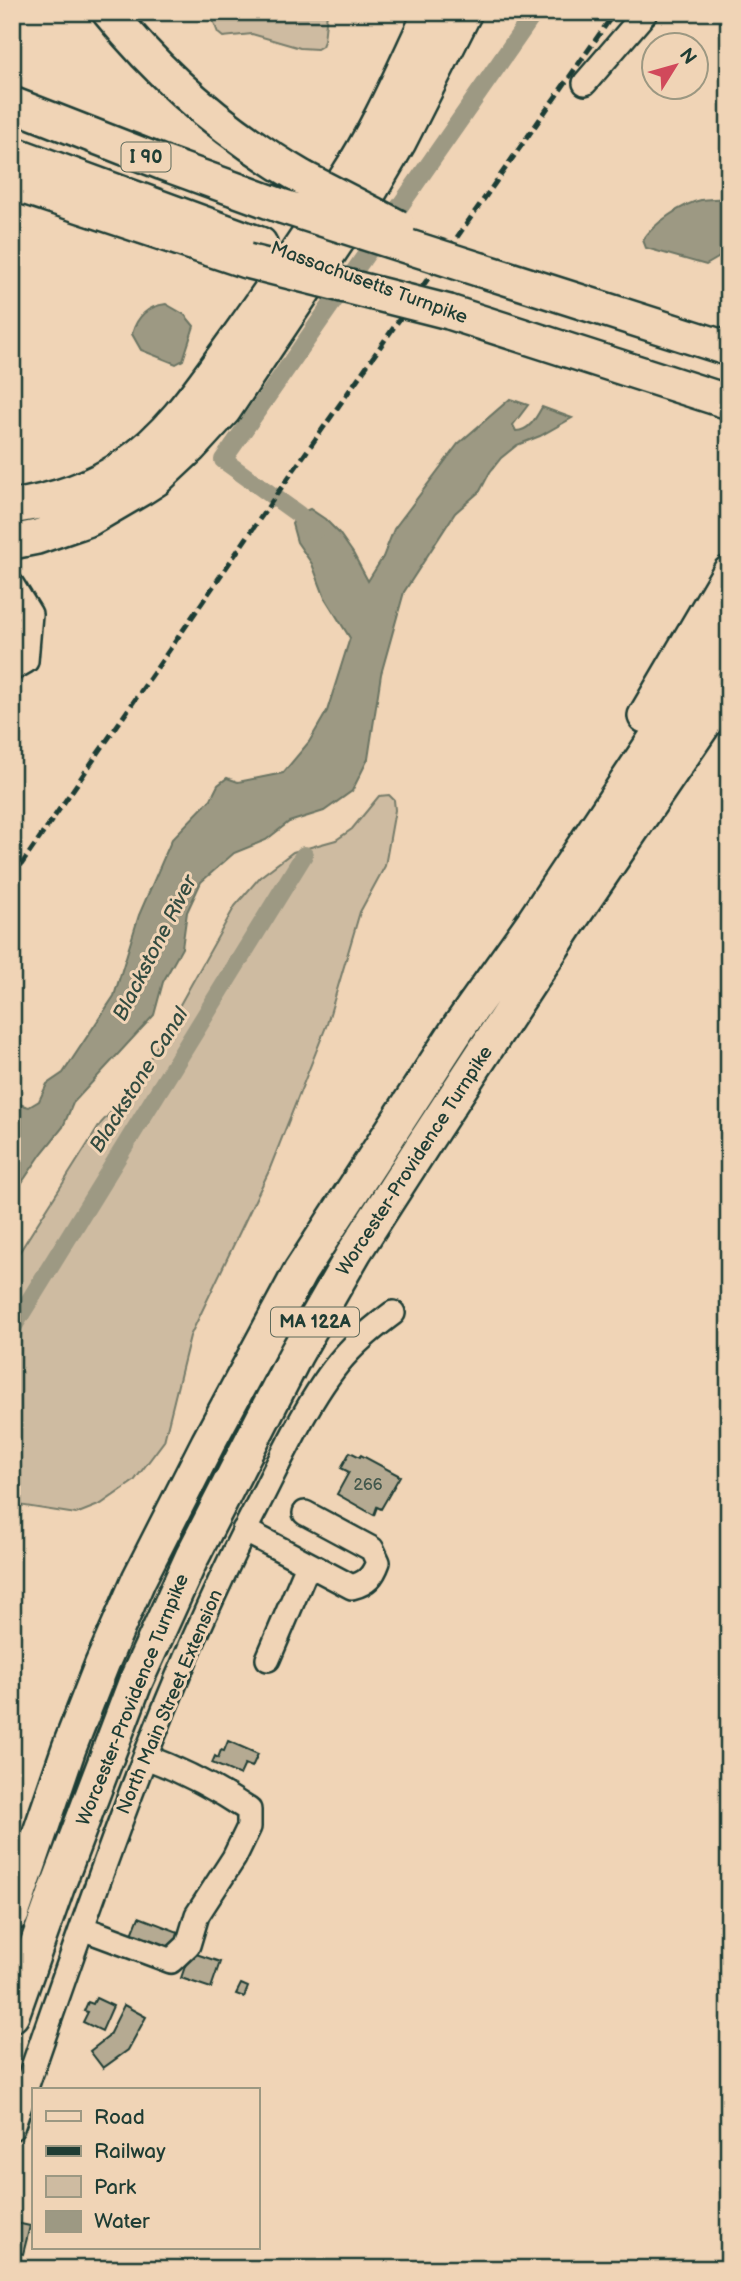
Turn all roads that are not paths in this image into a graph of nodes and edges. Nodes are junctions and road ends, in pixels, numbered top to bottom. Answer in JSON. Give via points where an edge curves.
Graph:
{"nodes":[{"id":1,"x":109,"y":12,"type":"edge"},
{"id":2,"x":431,"y":12,"type":"edge"},
{"id":3,"x":465,"y":12,"type":"edge"},
{"id":4,"x":646,"y":12,"type":"edge"},
{"id":5,"x":585,"y":83,"type":"dead end"},
{"id":6,"x":12,"y":104,"type":"edge"},
{"id":7,"x":12,"y":153,"type":"edge"},
{"id":8,"x":12,"y":183,"type":"edge"},
{"id":9,"x":253,"y":253,"type":"junction"},
{"id":10,"x":481,"y":270,"type":"junction"},
{"id":11,"x":729,"y":349,"type":"edge"},
{"id":12,"x":722,"y":400,"type":"edge"},
{"id":13,"x":12,"y":507,"type":"edge"},
{"id":14,"x":12,"y":542,"type":"edge"},
{"id":15,"x":729,"y":572,"type":"edge"},
{"id":16,"x":12,"y":585,"type":"edge"},
{"id":17,"x":729,"y":628,"type":"edge"},
{"id":18,"x":12,"y":669,"type":"edge"},
{"id":19,"x":729,"y":687,"type":"edge"},
{"id":20,"x":459,"y":1027,"type":"junction"},
{"id":21,"x":393,"y":1313,"type":"dead end"},
{"id":22,"x":305,"y":1513,"type":"dead end"},
{"id":23,"x":244,"y":1530,"type":"junction"},
{"id":24,"x":308,"y":1565,"type":"junction"},
{"id":25,"x":268,"y":1659,"type":"dead end"},
{"id":26,"x":146,"y":1757,"type":"junction"},
{"id":27,"x":12,"y":1914,"type":"edge"},
{"id":28,"x":82,"y":1928,"type":"junction"},
{"id":29,"x":12,"y":2015,"type":"edge"},
{"id":30,"x":12,"y":2128,"type":"edge"}],
"edges":[{"from":1,"to":10,"type":"highway","bridge":true,"via":[[194,100],[251,144],[303,178]]},
{"from":2,"to":13,"type":"highway","via":[[379,122],[347,177],[187,406],[126,465],[45,502]]},
{"from":3,"to":14,"type":"highway","via":[[368,195],[224,410],[156,479],[128,497],[89,519]]},
{"from":4,"to":5,"type":"street"},
{"from":6,"to":10,"type":"highway","number":"I 90","bridge":true,"via":[[281,206]]},
{"from":7,"to":9,"type":"highway","name":"Massachusetts Turnpike","number":"I 90"},
{"from":8,"to":9,"type":"highway"},
{"from":9,"to":12,"type":"highway","name":"Massachusetts Turnpike","number":"I 90","bridge":true},
{"from":10,"to":11,"type":"highway","number":"I 90"},
{"from":15,"to":20,"type":"highway","via":[[649,711],[496,947]]},
{"from":16,"to":18,"type":"street","via":[[30,614],[26,662]]},
{"from":17,"to":20,"type":"highway","name":"Worcester-Providence Turnpike","number":"MA 122A"},
{"from":19,"to":29,"type":"highway","name":"Worcester-Providence Turnpike","number":"MA 122A","via":[[423,1145],[296,1354],[192,1557],[135,1683]]},
{"from":20,"to":27,"type":"highway","name":"Worcester-Providence Turnpike","number":"MA 122A","via":[[300,1272],[157,1542],[97,1676]]},
{"from":21,"to":23,"type":"street","name":"North Main Street Extension","via":[[347,1353],[323,1384]]},
{"from":22,"to":24,"type":"street","via":[[372,1549],[378,1562],[374,1575],[352,1587]]},
{"from":23,"to":24,"type":"street"},
{"from":23,"to":26,"type":"street","name":"North Main Street Extension"},
{"from":24,"to":25,"type":"street"},
{"from":26,"to":28,"type":"street","name":"North Main Street Extension"},
{"from":26,"to":28,"type":"street","via":[[219,1790],[249,1810],[249,1827],[197,1915],[188,1945],[171,1961]]},
{"from":28,"to":30,"type":"street","name":"North Main Street Extension"}]}
